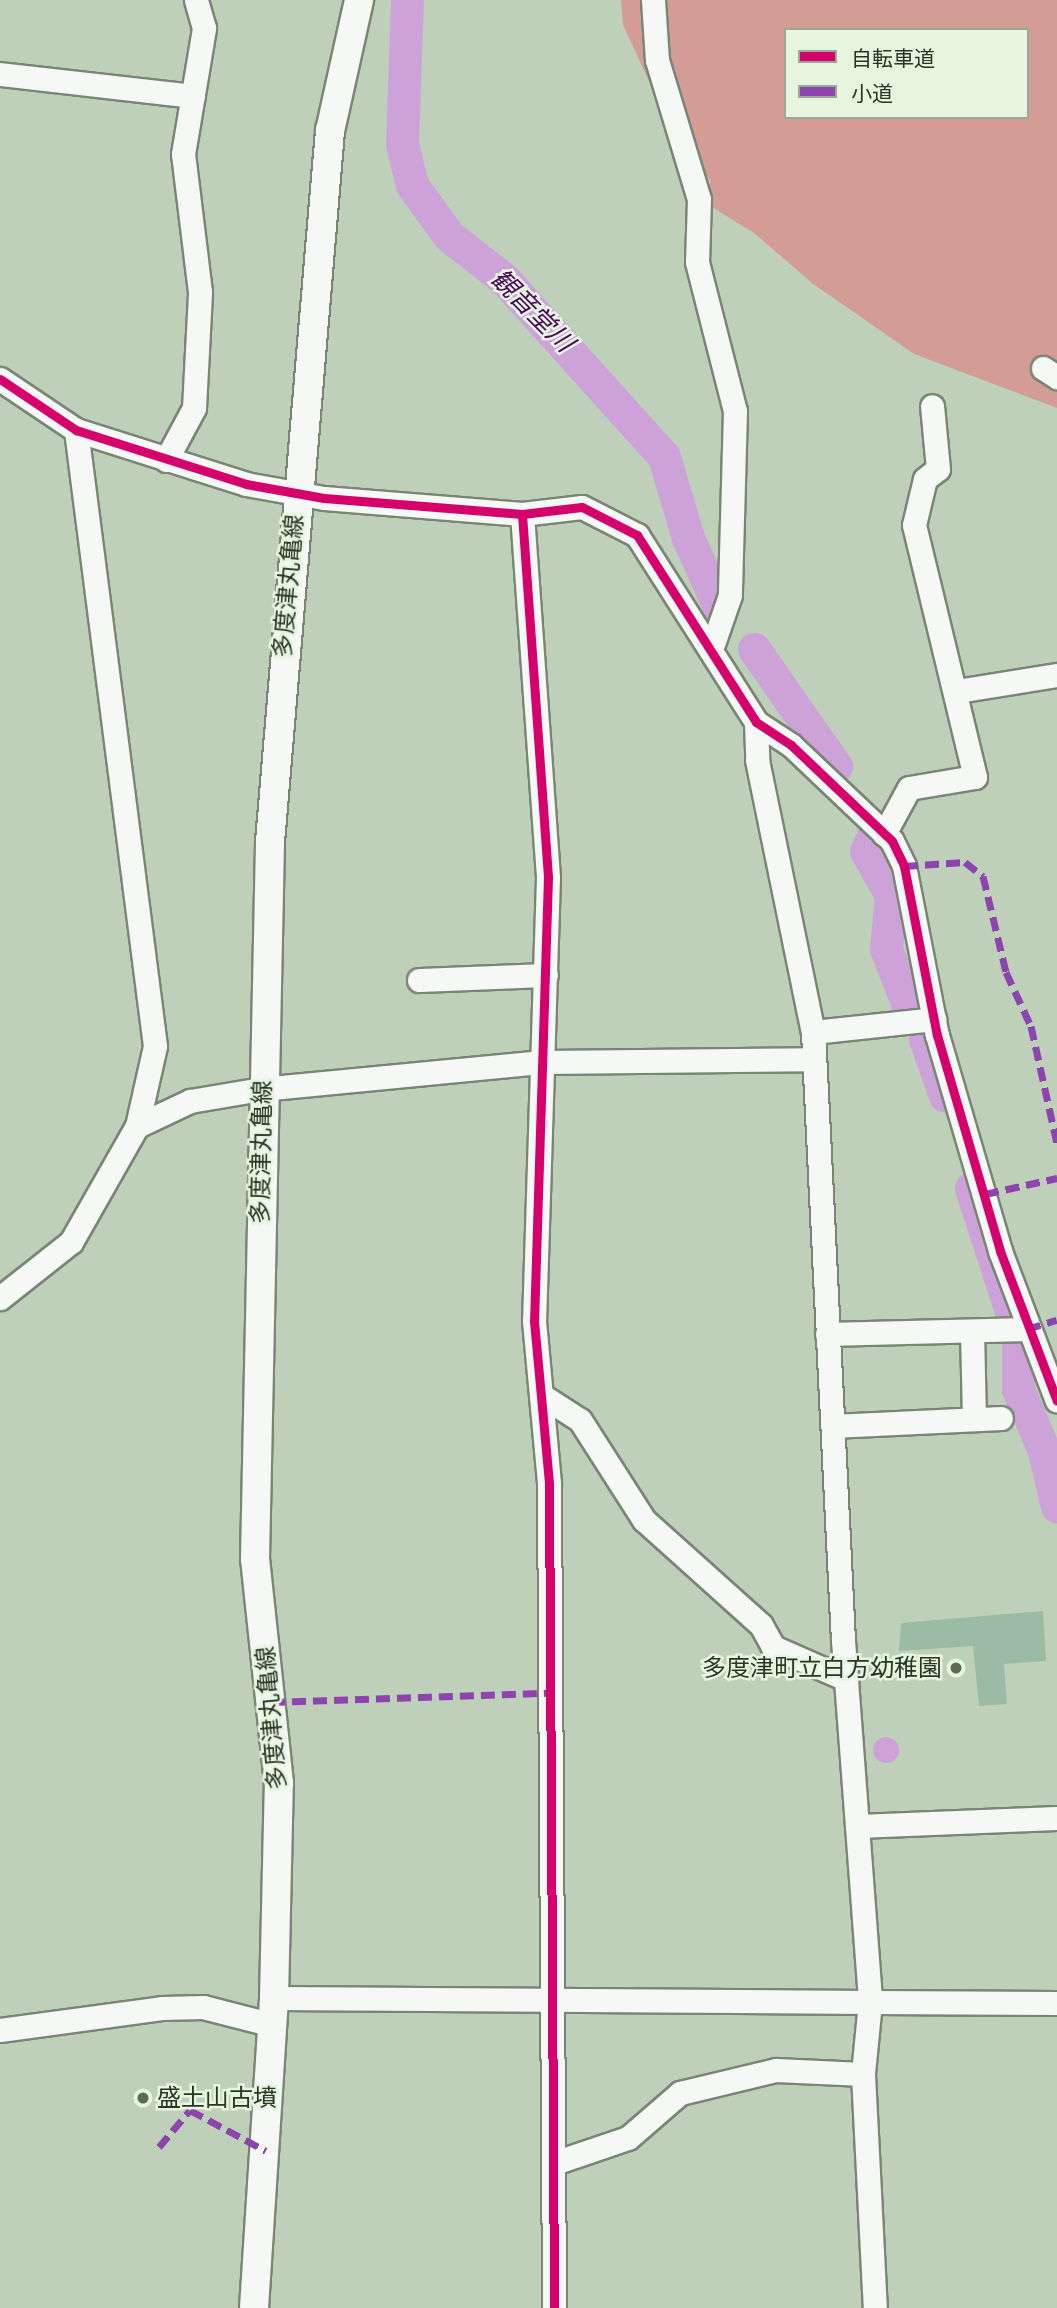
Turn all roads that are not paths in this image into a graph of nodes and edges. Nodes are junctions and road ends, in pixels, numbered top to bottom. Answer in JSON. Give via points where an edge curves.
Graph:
{"nodes":[{"id":1,"x":196,"y":0,"type":"edge"},
{"id":2,"x":359,"y":0,"type":"edge"},
{"id":3,"x":653,"y":0,"type":"edge"},
{"id":4,"x":0,"y":74,"type":"edge"},
{"id":5,"x":193,"y":96,"type":"junction"},
{"id":6,"x":0,"y":379,"type":"edge"},
{"id":7,"x":932,"y":407,"type":"dead end"},
{"id":8,"x":76,"y":430,"type":"junction"},
{"id":9,"x":166,"y":460,"type":"junction"},
{"id":10,"x":296,"y":494,"type":"junction"},
{"id":11,"x":522,"y":514,"type":"junction"},
{"id":12,"x":711,"y":650,"type":"junction"},
{"id":13,"x":1057,"y":675,"type":"edge"},
{"id":14,"x":957,"y":691,"type":"junction"},
{"id":15,"x":756,"y":722,"type":"junction"},
{"id":16,"x":884,"y":834,"type":"junction"},
{"id":17,"x":546,"y":975,"type":"junction"},
{"id":18,"x":419,"y":979,"type":"dead end"},
{"id":19,"x":934,"y":1019,"type":"junction"},
{"id":20,"x":813,"y":1032,"type":"junction"},
{"id":21,"x":812,"y":1059,"type":"junction"},
{"id":22,"x":543,"y":1062,"type":"junction"},
{"id":23,"x":261,"y":1089,"type":"junction"},
{"id":24,"x":137,"y":1126,"type":"junction"},
{"id":25,"x":0,"y":1298,"type":"edge"},
{"id":26,"x":1027,"y":1329,"type":"junction"},
{"id":27,"x":972,"y":1331,"type":"junction"},
{"id":28,"x":827,"y":1334,"type":"junction"},
{"id":29,"x":541,"y":1395,"type":"junction"},
{"id":30,"x":1057,"y":1401,"type":"edge"},
{"id":31,"x":1001,"y":1418,"type":"dead end"},
{"id":32,"x":974,"y":1419,"type":"junction"},
{"id":33,"x":833,"y":1426,"type":"junction"},
{"id":34,"x":846,"y":1679,"type":"junction"},
{"id":35,"x":1057,"y":1818,"type":"edge"},
{"id":36,"x":857,"y":1826,"type":"junction"},
{"id":37,"x":870,"y":2002,"type":"junction"},
{"id":38,"x":550,"y":2003,"type":"junction"},
{"id":39,"x":1057,"y":2003,"type":"edge"},
{"id":40,"x":274,"y":2011,"type":"junction"},
{"id":41,"x":0,"y":2029,"type":"edge"},
{"id":42,"x":863,"y":2074,"type":"junction"},
{"id":43,"x":557,"y":2161,"type":"junction"},
{"id":44,"x":254,"y":2308,"type":"edge"},
{"id":45,"x":554,"y":2308,"type":"edge"},
{"id":46,"x":875,"y":2308,"type":"edge"}],
"edges":[{"from":1,"to":5,"type":"street","via":[[204,27]]},
{"from":2,"to":10,"type":"main road","name":"多度津丸亀線","via":[[330,131]]},
{"from":3,"to":12,"type":"street","via":[[657,60],[699,200],[697,262],[735,411],[730,594]]},
{"from":4,"to":5,"type":"street"},
{"from":5,"to":9,"type":"street","via":[[183,154],[200,292],[194,408]]},
{"from":6,"to":8,"type":"street"},
{"from":7,"to":14,"type":"street","via":[[938,470],[925,479],[914,525]]},
{"from":8,"to":9,"type":"street"},
{"from":8,"to":24,"type":"street","via":[[155,1046]]},
{"from":9,"to":10,"type":"street"},
{"from":10,"to":11,"type":"street"},
{"from":10,"to":23,"type":"main road","name":"多度津丸亀線","via":[[270,842]]},
{"from":11,"to":12,"type":"street","via":[[582,507],[637,535]]},
{"from":11,"to":17,"type":"street","via":[[548,877]]},
{"from":12,"to":15,"type":"street"},
{"from":13,"to":14,"type":"street"},
{"from":14,"to":16,"type":"street","via":[[975,777],[909,788]]},
{"from":15,"to":16,"type":"street","via":[[791,745]]},
{"from":15,"to":20,"type":"street","via":[[757,760]]},
{"from":16,"to":19,"type":"street","via":[[904,866]]},
{"from":17,"to":18,"type":"street"},
{"from":17,"to":22,"type":"street"},
{"from":19,"to":20,"type":"street"},
{"from":19,"to":26,"type":"street"},
{"from":20,"to":21,"type":"street"},
{"from":21,"to":22,"type":"street"},
{"from":21,"to":28,"type":"street"},
{"from":22,"to":23,"type":"street"},
{"from":22,"to":29,"type":"street","via":[[534,1321]]},
{"from":23,"to":24,"type":"street","via":[[190,1101]]},
{"from":23,"to":40,"type":"main road","name":"多度津丸亀線","via":[[256,1559],[279,1783]]},
{"from":24,"to":25,"type":"street","via":[[71,1242]]},
{"from":26,"to":27,"type":"street"},
{"from":26,"to":30,"type":"street"},
{"from":27,"to":28,"type":"street"},
{"from":27,"to":32,"type":"street"},
{"from":28,"to":33,"type":"street"},
{"from":29,"to":34,"type":"street","via":[[580,1420],[644,1520],[761,1625],[773,1647]]},
{"from":29,"to":38,"type":"street","via":[[549,1484]]},
{"from":31,"to":32,"type":"street"},
{"from":32,"to":33,"type":"street"},
{"from":33,"to":34,"type":"street"},
{"from":34,"to":36,"type":"street"},
{"from":35,"to":36,"type":"street"},
{"from":36,"to":37,"type":"street"},
{"from":37,"to":38,"type":"street"},
{"from":37,"to":39,"type":"street"},
{"from":37,"to":42,"type":"street"},
{"from":38,"to":40,"type":"street"},
{"from":38,"to":43,"type":"street"},
{"from":40,"to":41,"type":"street","via":[[162,2008]]},
{"from":40,"to":44,"type":"main road","name":"多度津丸亀線"},
{"from":42,"to":43,"type":"street","via":[[776,2070],[680,2093],[628,2138]]},
{"from":42,"to":46,"type":"street"},
{"from":43,"to":45,"type":"street"}]}
